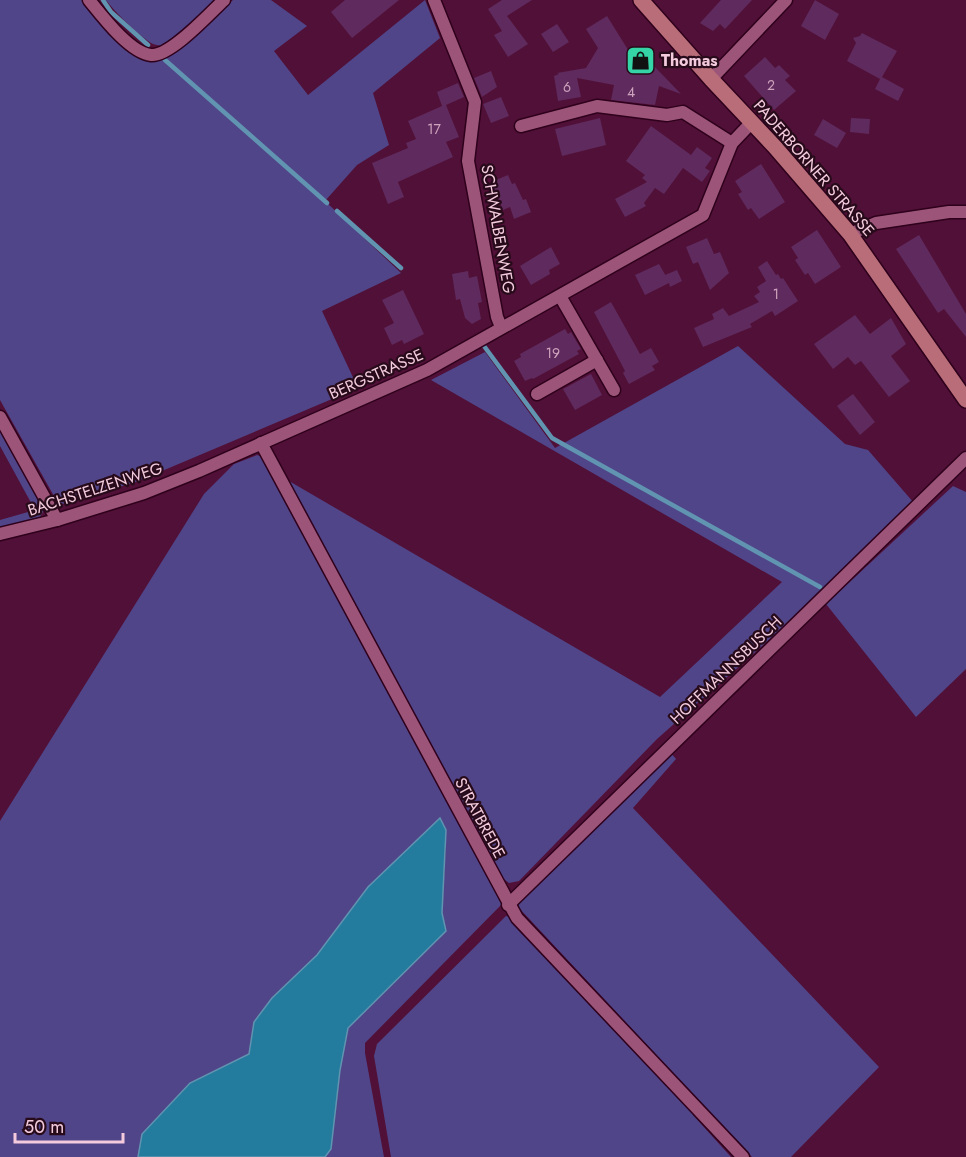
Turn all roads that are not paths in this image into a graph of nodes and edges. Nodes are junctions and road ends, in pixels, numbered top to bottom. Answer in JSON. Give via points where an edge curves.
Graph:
{"nodes":[{"id":1,"x":89,"y":0,"type":"edge"},
{"id":2,"x":224,"y":0,"type":"edge"},
{"id":3,"x":434,"y":0,"type":"edge"},
{"id":4,"x":641,"y":0,"type":"edge"},
{"id":5,"x":786,"y":0,"type":"edge"},
{"id":6,"x":711,"y":79,"type":"junction"},
{"id":7,"x":752,"y":122,"type":"junction"},
{"id":8,"x":521,"y":126,"type":"dead end"},
{"id":9,"x":732,"y":143,"type":"junction"},
{"id":10,"x":966,"y":212,"type":"edge"},
{"id":11,"x":850,"y":234,"type":"junction"},
{"id":12,"x":560,"y":296,"type":"junction"},
{"id":13,"x":501,"y":327,"type":"junction"},
{"id":14,"x":597,"y":360,"type":"junction"},
{"id":15,"x":614,"y":390,"type":"dead end"},
{"id":16,"x":537,"y":394,"type":"dead end"},
{"id":17,"x":966,"y":399,"type":"edge"},
{"id":18,"x":0,"y":417,"type":"edge"},
{"id":19,"x":261,"y":443,"type":"junction"},
{"id":20,"x":966,"y":458,"type":"edge"},
{"id":21,"x":199,"y":471,"type":"joint"},
{"id":22,"x":57,"y":520,"type":"junction"},
{"id":23,"x":0,"y":534,"type":"edge"},
{"id":24,"x":508,"y":905,"type":"junction"},
{"id":25,"x":743,"y":1157,"type":"edge"}],
"edges":[{"from":1,"to":2,"type":"street","via":[[140,52],[153,55],[170,48]]},
{"from":3,"to":13,"type":"street","name":"SCHWALBENWEG","via":[[475,102],[468,161]]},
{"from":4,"to":6,"type":"main road","name":"PADERBORNER STRASSE"},
{"from":5,"to":6,"type":"street"},
{"from":6,"to":7,"type":"main road","name":"PADERBORNER STRASSE"},
{"from":7,"to":9,"type":"street","name":"BERGSTRASSE"},
{"from":7,"to":11,"type":"main road","name":"PADERBORNER STRASSE"},
{"from":8,"to":9,"type":"street","via":[[597,106],[667,115],[682,112]]},
{"from":9,"to":12,"type":"street","name":"BERGSTRASSE","via":[[703,216]]},
{"from":10,"to":11,"type":"street","via":[[876,223]]},
{"from":11,"to":17,"type":"main road","name":"PADERBORNER STRASSE"},
{"from":12,"to":13,"type":"street","name":"BERGSTRASSE"},
{"from":12,"to":14,"type":"street"},
{"from":13,"to":19,"type":"street","name":"BERGSTRASSE","via":[[427,370]]},
{"from":14,"to":15,"type":"street"},
{"from":14,"to":16,"type":"street"},
{"from":18,"to":22,"type":"street"},
{"from":19,"to":21,"type":"street","name":"BERGSTRASSE"},
{"from":19,"to":24,"type":"street","name":"STRATBREDE"},
{"from":20,"to":24,"type":"street","name":"HOFFMANNSBUSCH"},
{"from":21,"to":22,"type":"street","name":"BACHSTELZENWEG"},
{"from":22,"to":23,"type":"street","name":"BACHSTELZENWEG"},
{"from":24,"to":25,"type":"street","name":"STRATBREDE","via":[[516,918]]}]}
